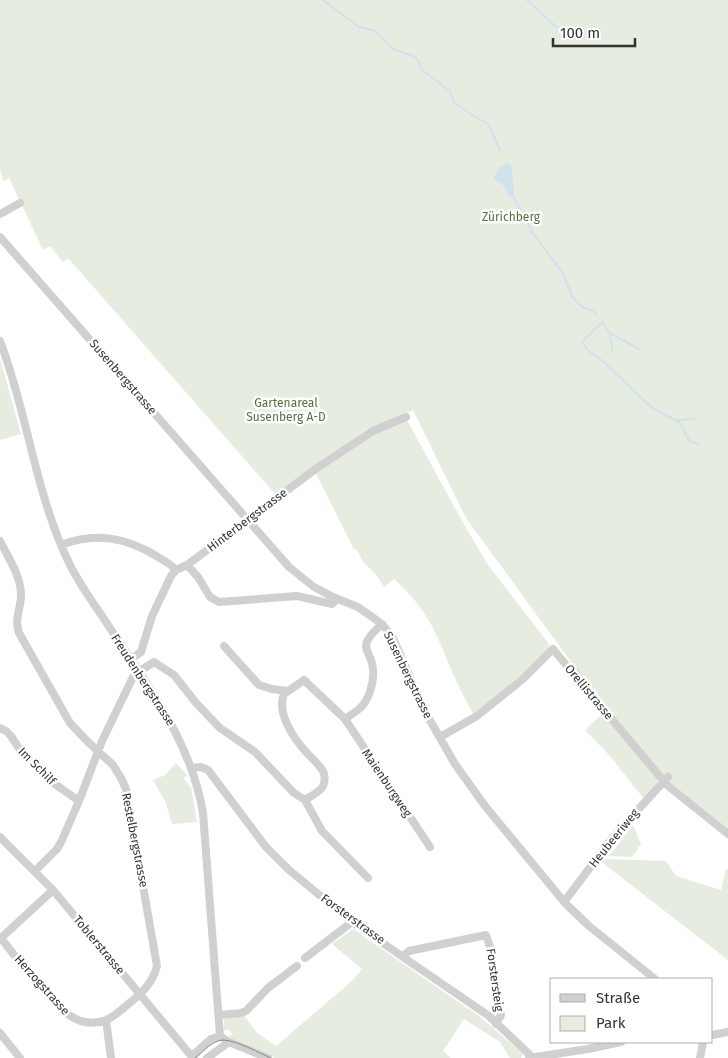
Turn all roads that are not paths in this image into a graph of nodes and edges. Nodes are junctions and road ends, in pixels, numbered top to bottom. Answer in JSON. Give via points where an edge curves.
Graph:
{"nodes":[{"id":1,"x":20,"y":203,"type":"dead end"},
{"id":2,"x":0,"y":214,"type":"edge"},
{"id":3,"x":0,"y":237,"type":"edge"},
{"id":4,"x":0,"y":341,"type":"edge"},
{"id":5,"x":406,"y":417,"type":"dead end"},
{"id":6,"x":247,"y":519,"type":"junction"},
{"id":7,"x":0,"y":540,"type":"edge"},
{"id":8,"x":61,"y":545,"type":"junction"},
{"id":9,"x":187,"y":565,"type":"junction"},
{"id":10,"x":176,"y":570,"type":"junction"},
{"id":11,"x":337,"y":599,"type":"junction"},
{"id":12,"x":382,"y":624,"type":"junction"},
{"id":13,"x":224,"y":646,"type":"dead end"},
{"id":14,"x":130,"y":660,"type":"junction"},
{"id":15,"x":138,"y":672,"type":"junction"},
{"id":16,"x":287,"y":691,"type":"junction"},
{"id":17,"x":345,"y":719,"type":"junction"},
{"id":18,"x":0,"y":728,"type":"edge"},
{"id":19,"x":440,"y":737,"type":"junction"},
{"id":20,"x":98,"y":750,"type":"junction"},
{"id":21,"x":192,"y":768,"type":"junction"},
{"id":22,"x":665,"y":779,"type":"junction"},
{"id":23,"x":305,"y":800,"type":"junction"},
{"id":24,"x":79,"y":801,"type":"junction"},
{"id":25,"x":728,"y":834,"type":"edge"},
{"id":26,"x":0,"y":837,"type":"edge"},
{"id":27,"x":430,"y":847,"type":"dead end"},
{"id":28,"x":35,"y":871,"type":"junction"},
{"id":29,"x":368,"y":878,"type":"dead end"},
{"id":30,"x":53,"y":890,"type":"junction"},
{"id":31,"x":564,"y":902,"type":"junction"},
{"id":32,"x":352,"y":922,"type":"junction"},
{"id":33,"x":0,"y":938,"type":"edge"},
{"id":34,"x":404,"y":956,"type":"junction"},
{"id":35,"x":305,"y":958,"type":"dead end"},
{"id":36,"x":297,"y":966,"type":"dead end"},
{"id":37,"x":654,"y":978,"type":"edge"},
{"id":38,"x":140,"y":994,"type":"junction"},
{"id":39,"x":219,"y":1015,"type":"junction"},
{"id":40,"x":106,"y":1020,"type":"junction"},
{"id":41,"x":496,"y":1024,"type":"junction"},
{"id":42,"x":728,"y":1032,"type":"edge"},
{"id":43,"x":0,"y":1033,"type":"edge"},
{"id":44,"x":713,"y":1035,"type":"edge"},
{"id":45,"x":220,"y":1036,"type":"junction"},
{"id":46,"x":229,"y":1042,"type":"junction"},
{"id":47,"x":616,"y":1043,"type":"edge"},
{"id":48,"x":703,"y":1043,"type":"edge"},
{"id":49,"x":192,"y":1057,"type":"edge"},
{"id":50,"x":20,"y":1058,"type":"edge"},
{"id":51,"x":111,"y":1058,"type":"edge"},
{"id":52,"x":208,"y":1058,"type":"edge"},
{"id":53,"x":268,"y":1058,"type":"edge"},
{"id":54,"x":532,"y":1058,"type":"edge"},
{"id":55,"x":700,"y":1058,"type":"edge"}],
"edges":[{"from":1,"to":2,"type":"street"},
{"from":3,"to":6,"type":"street","name":"Susenbergstrasse"},
{"from":4,"to":8,"type":"street","name":"Freudenbergstrasse"},
{"from":5,"to":6,"type":"street","name":"Hinterbergstrasse","via":[[355,442]]},
{"from":6,"to":9,"type":"street","name":"Hinterbergstrasse"},
{"from":6,"to":11,"type":"street","name":"Susenbergstrasse","via":[[295,573]]},
{"from":7,"to":20,"type":"street","name":"Restelbergstrasse","via":[[21,589],[16,622],[18,633],[70,723]]},
{"from":8,"to":10,"type":"street","via":[[87,538],[110,538],[148,551]]},
{"from":8,"to":14,"type":"street","name":"Freudenbergstrasse","via":[[80,583]]},
{"from":9,"to":10,"type":"street","name":"Hinterbergstrasse"},
{"from":9,"to":11,"type":"street","via":[[210,597],[219,602],[297,596],[332,604]]},
{"from":10,"to":14,"type":"street","via":[[152,616],[141,652]]},
{"from":11,"to":12,"type":"street","name":"Susenbergstrasse","via":[[358,607]]},
{"from":12,"to":17,"type":"street","via":[[366,643],[373,670],[366,700]]},
{"from":12,"to":19,"type":"street","name":"Susenbergstrasse","via":[[393,638]]},
{"from":13,"to":16,"type":"street","via":[[265,688]]},
{"from":14,"to":15,"type":"street","name":"Freudenbergstrasse"},
{"from":15,"to":20,"type":"street","via":[[131,680]]},
{"from":15,"to":21,"type":"street","name":"Freudenbergstrasse","via":[[171,723]]},
{"from":15,"to":23,"type":"street","via":[[154,662],[168,670],[220,728],[255,752],[294,793]]},
{"from":16,"to":17,"type":"street","name":"Maienburgweg","via":[[305,680]]},
{"from":16,"to":23,"type":"street","via":[[282,700],[283,714],[303,748],[324,774],[321,789]]},
{"from":17,"to":27,"type":"street","name":"Maienburgweg"},
{"from":18,"to":24,"type":"street","name":"Im Schilf","via":[[11,736],[46,777]]},
{"from":19,"to":22,"type":"street","name":"Orellistrasse","via":[[483,711],[523,679],[553,649]]},
{"from":19,"to":31,"type":"street","name":"Susenbergstrasse","via":[[485,806]]},
{"from":20,"to":24,"type":"street"},
{"from":20,"to":38,"type":"street","name":"Restelbergstrasse","via":[[117,771],[126,790],[144,886],[156,966],[151,981]]},
{"from":21,"to":32,"type":"street","name":"Forsterstrasse","via":[[208,770],[277,858]]},
{"from":21,"to":39,"type":"street","name":"Freudenbergstrasse","via":[[203,813]]},
{"from":22,"to":25,"type":"street","name":"Orellistrasse"},
{"from":22,"to":31,"type":"street","name":"Heubeeriweg","via":[[613,837]]},
{"from":23,"to":29,"type":"street","via":[[322,831],[358,872]]},
{"from":24,"to":28,"type":"street","via":[[57,849]]},
{"from":26,"to":28,"type":"street","name":"Toblerstrasse"},
{"from":28,"to":30,"type":"street","name":"Toblerstrasse"},
{"from":30,"to":33,"type":"street"},
{"from":30,"to":38,"type":"street","name":"Toblerstrasse"},
{"from":31,"to":37,"type":"street","name":"Susenbergstrasse"},
{"from":32,"to":34,"type":"street","name":"Forsterstrasse"},
{"from":32,"to":35,"type":"street"},
{"from":33,"to":40,"type":"street","name":"Herzogstrasse","via":[[63,1012],[80,1021]]},
{"from":34,"to":41,"type":"street","name":"Forsterstrasse"},
{"from":34,"to":41,"type":"street","name":"Forstersteig","via":[[409,951],[486,935],[501,1015]]},
{"from":36,"to":39,"type":"street","via":[[268,988],[246,1011]]},
{"from":38,"to":40,"type":"street"},
{"from":38,"to":49,"type":"street","name":"Toblerstrasse"},
{"from":39,"to":45,"type":"street","name":"Freudenbergstrasse"},
{"from":40,"to":51,"type":"street"},
{"from":41,"to":54,"type":"street","name":"Forsterstrasse"},
{"from":42,"to":44,"type":"street"},
{"from":43,"to":50,"type":"street"},
{"from":45,"to":46,"type":"street"},
{"from":45,"to":49,"type":"street","via":[[214,1037]]},
{"from":46,"to":52,"type":"street"},
{"from":46,"to":53,"type":"street"},
{"from":47,"to":54,"type":"street"},
{"from":48,"to":55,"type":"street"}]}
